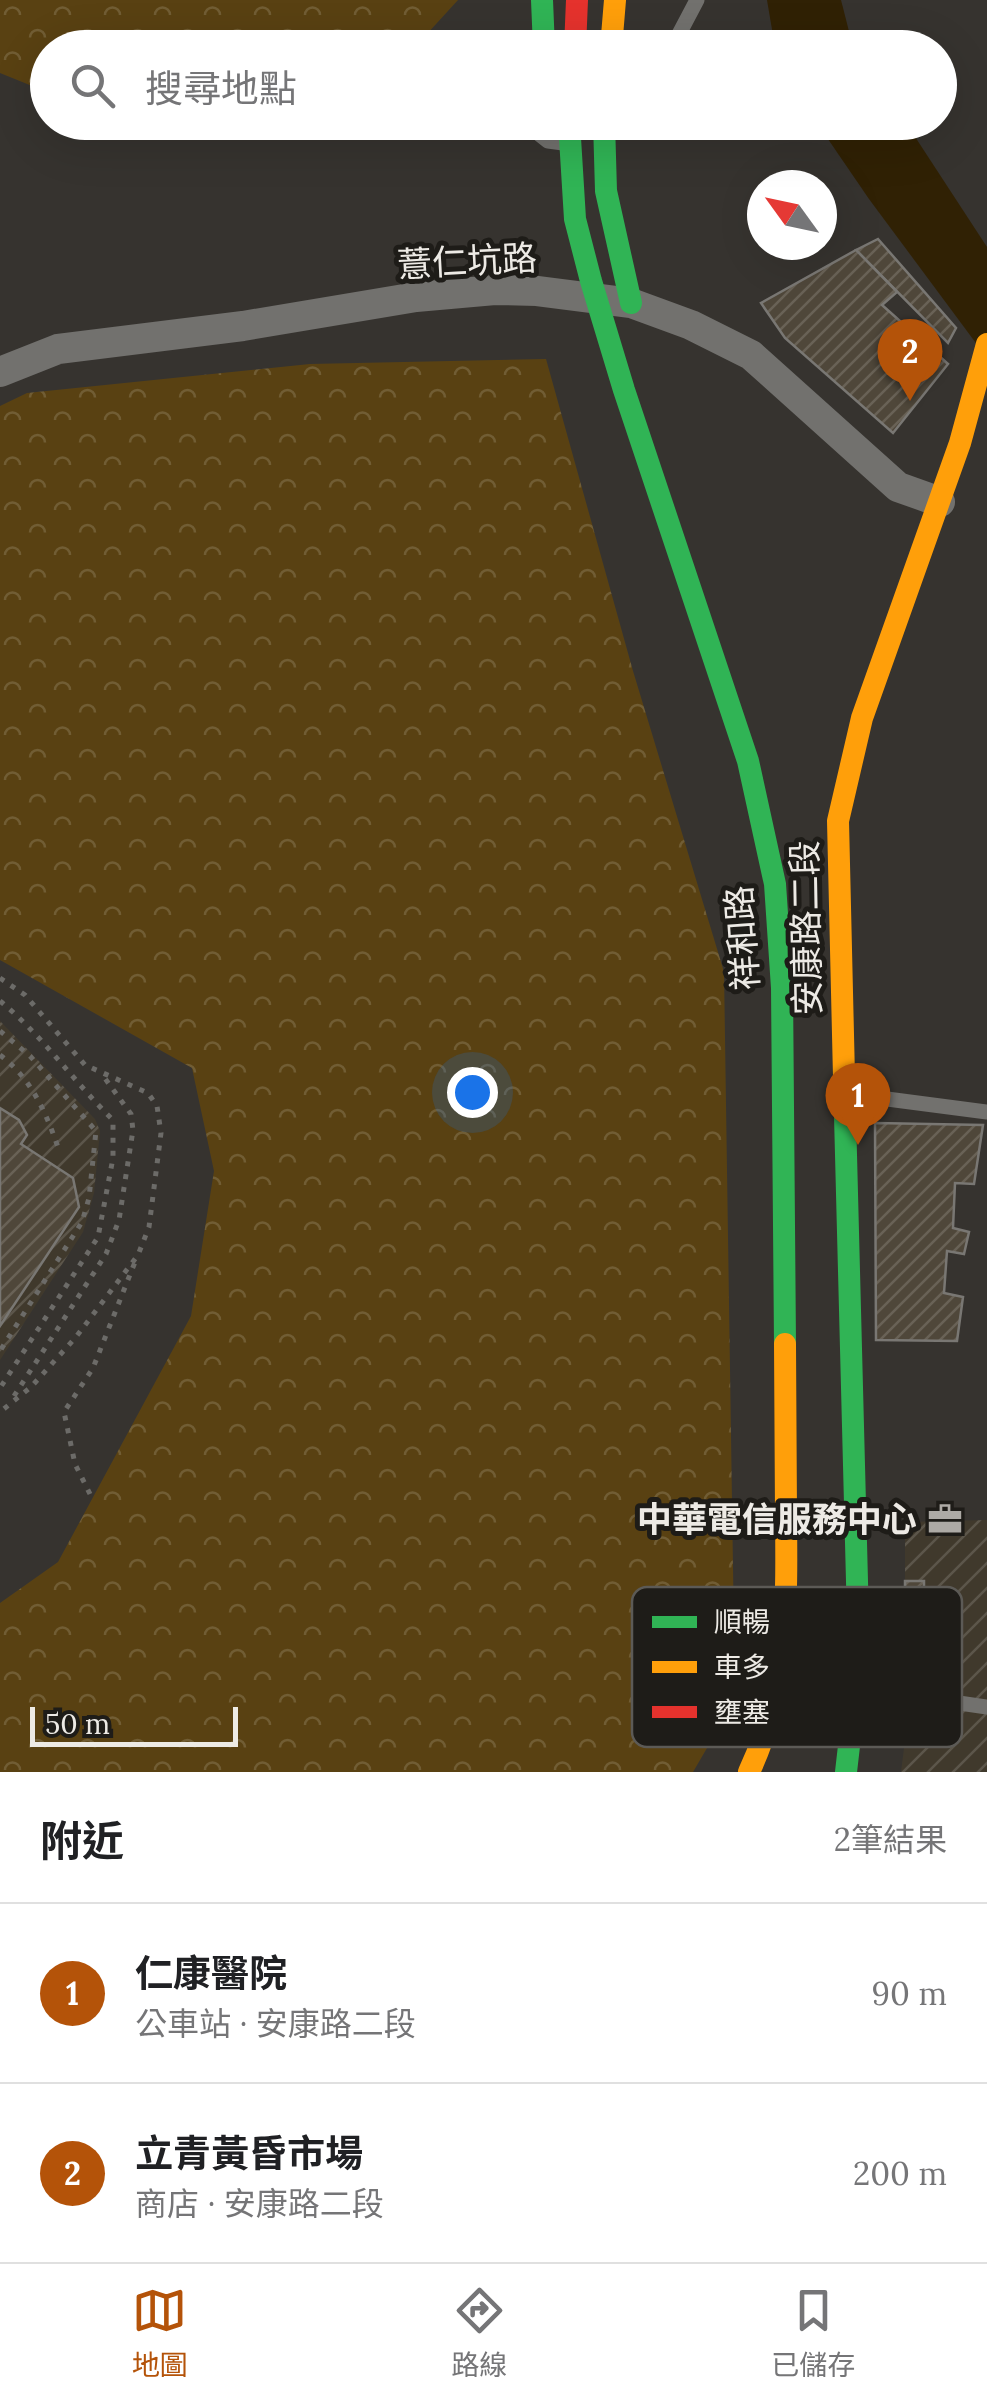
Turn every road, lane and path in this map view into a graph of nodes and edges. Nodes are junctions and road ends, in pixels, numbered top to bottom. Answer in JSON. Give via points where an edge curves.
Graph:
{"nodes":[{"id":1,"x":542,"y":0,"type":"edge"},
{"id":2,"x":615,"y":0,"type":"edge"},
{"id":3,"x":696,"y":0,"type":"edge"},
{"id":4,"x":578,"y":1,"type":"edge"},
{"id":5,"x":543,"y":30,"type":"edge"},
{"id":6,"x":576,"y":30,"type":"edge"},
{"id":7,"x":612,"y":30,"type":"edge"},
{"id":8,"x":681,"y":30,"type":"edge"},
{"id":9,"x":549,"y":140,"type":"edge"},
{"id":10,"x":571,"y":140,"type":"edge"},
{"id":11,"x":572,"y":140,"type":"edge"},
{"id":12,"x":606,"y":140,"type":"edge"},
{"id":13,"x":601,"y":150,"type":"junction"},
{"id":14,"x":564,"y":276,"type":"junction"},
{"id":15,"x":632,"y":303,"type":"junction"},
{"id":16,"x":985,"y":350,"type":"edge"},
{"id":17,"x":0,"y":372,"type":"edge"},
{"id":18,"x":974,"y":443,"type":"edge"},
{"id":19,"x":940,"y":502,"type":"junction"},
{"id":20,"x":0,"y":978,"type":"edge"},
{"id":21,"x":0,"y":1001,"type":"edge"},
{"id":22,"x":0,"y":1031,"type":"edge"},
{"id":23,"x":0,"y":1055,"type":"edge"},
{"id":24,"x":100,"y":1071,"type":"junction"},
{"id":25,"x":845,"y":1094,"type":"junction"},
{"id":26,"x":987,"y":1112,"type":"edge"},
{"id":27,"x":60,"y":1152,"type":"dead end"},
{"id":28,"x":138,"y":1255,"type":"junction"},
{"id":29,"x":0,"y":1351,"type":"edge"},
{"id":30,"x":0,"y":1388,"type":"edge"},
{"id":31,"x":10,"y":1403,"type":"junction"},
{"id":32,"x":0,"y":1412,"type":"edge"},
{"id":33,"x":90,"y":1494,"type":"dead end"},
{"id":34,"x":787,"y":1587,"type":"edge"},
{"id":35,"x":857,"y":1587,"type":"edge"},
{"id":36,"x":962,"y":1703,"type":"edge"},
{"id":37,"x":987,"y":1707,"type":"edge"},
{"id":38,"x":762,"y":1747,"type":"edge"},
{"id":39,"x":849,"y":1747,"type":"edge"},
{"id":40,"x":749,"y":1772,"type":"edge"},
{"id":41,"x":846,"y":1772,"type":"edge"}],
"edges":[{"from":1,"to":5,"type":"main road"},
{"from":2,"to":7,"type":"main road"},
{"from":3,"to":8,"type":"lane"},
{"from":4,"to":6,"type":"main road"},
{"from":9,"to":14,"type":"main road"},
{"from":10,"to":34,"type":"main road","name":"祥和路","via":[[575,219],[624,390],[748,761],[775,884],[782,988]]},
{"from":11,"to":13,"type":"lane"},
{"from":12,"to":13,"type":"main road"},
{"from":13,"to":15,"type":"main road"},
{"from":14,"to":15,"type":"street","name":"薏仁坑路"},
{"from":14,"to":17,"type":"street","name":"薏仁坑路","via":[[58,349]]},
{"from":15,"to":19,"type":"street","name":"薏仁坑路","via":[[751,355],[898,487]]},
{"from":16,"to":18,"type":"main road","name":"安康路二段"},
{"from":18,"to":19,"type":"main road","name":"安康路二段"},
{"from":19,"to":25,"type":"main road","name":"安康路二段","via":[[862,718],[838,820]]},
{"from":20,"to":24,"type":"path","via":[[25,994],[85,1065]]},
{"from":21,"to":30,"type":"path","via":[[113,1120],[98,1238]]},
{"from":22,"to":29,"type":"path","via":[[96,1131],[82,1222]]},
{"from":23,"to":27,"type":"path","via":[[44,1107]]},
{"from":24,"to":28,"type":"path","via":[[148,1093],[158,1106],[150,1227]]},
{"from":24,"to":31,"type":"path","via":[[131,1114],[119,1220],[106,1254]]},
{"from":25,"to":26,"type":"lane"},
{"from":25,"to":35,"type":"main road","name":"安康路二段"},
{"from":28,"to":31,"type":"path","via":[[76,1337]]},
{"from":28,"to":33,"type":"path","via":[[93,1368],[64,1412],[75,1464]]},
{"from":31,"to":32,"type":"path"},
{"from":36,"to":37,"type":"lane"},
{"from":38,"to":40,"type":"main road","name":"祥和路"},
{"from":39,"to":41,"type":"main road","name":"安康路二段"}]}
